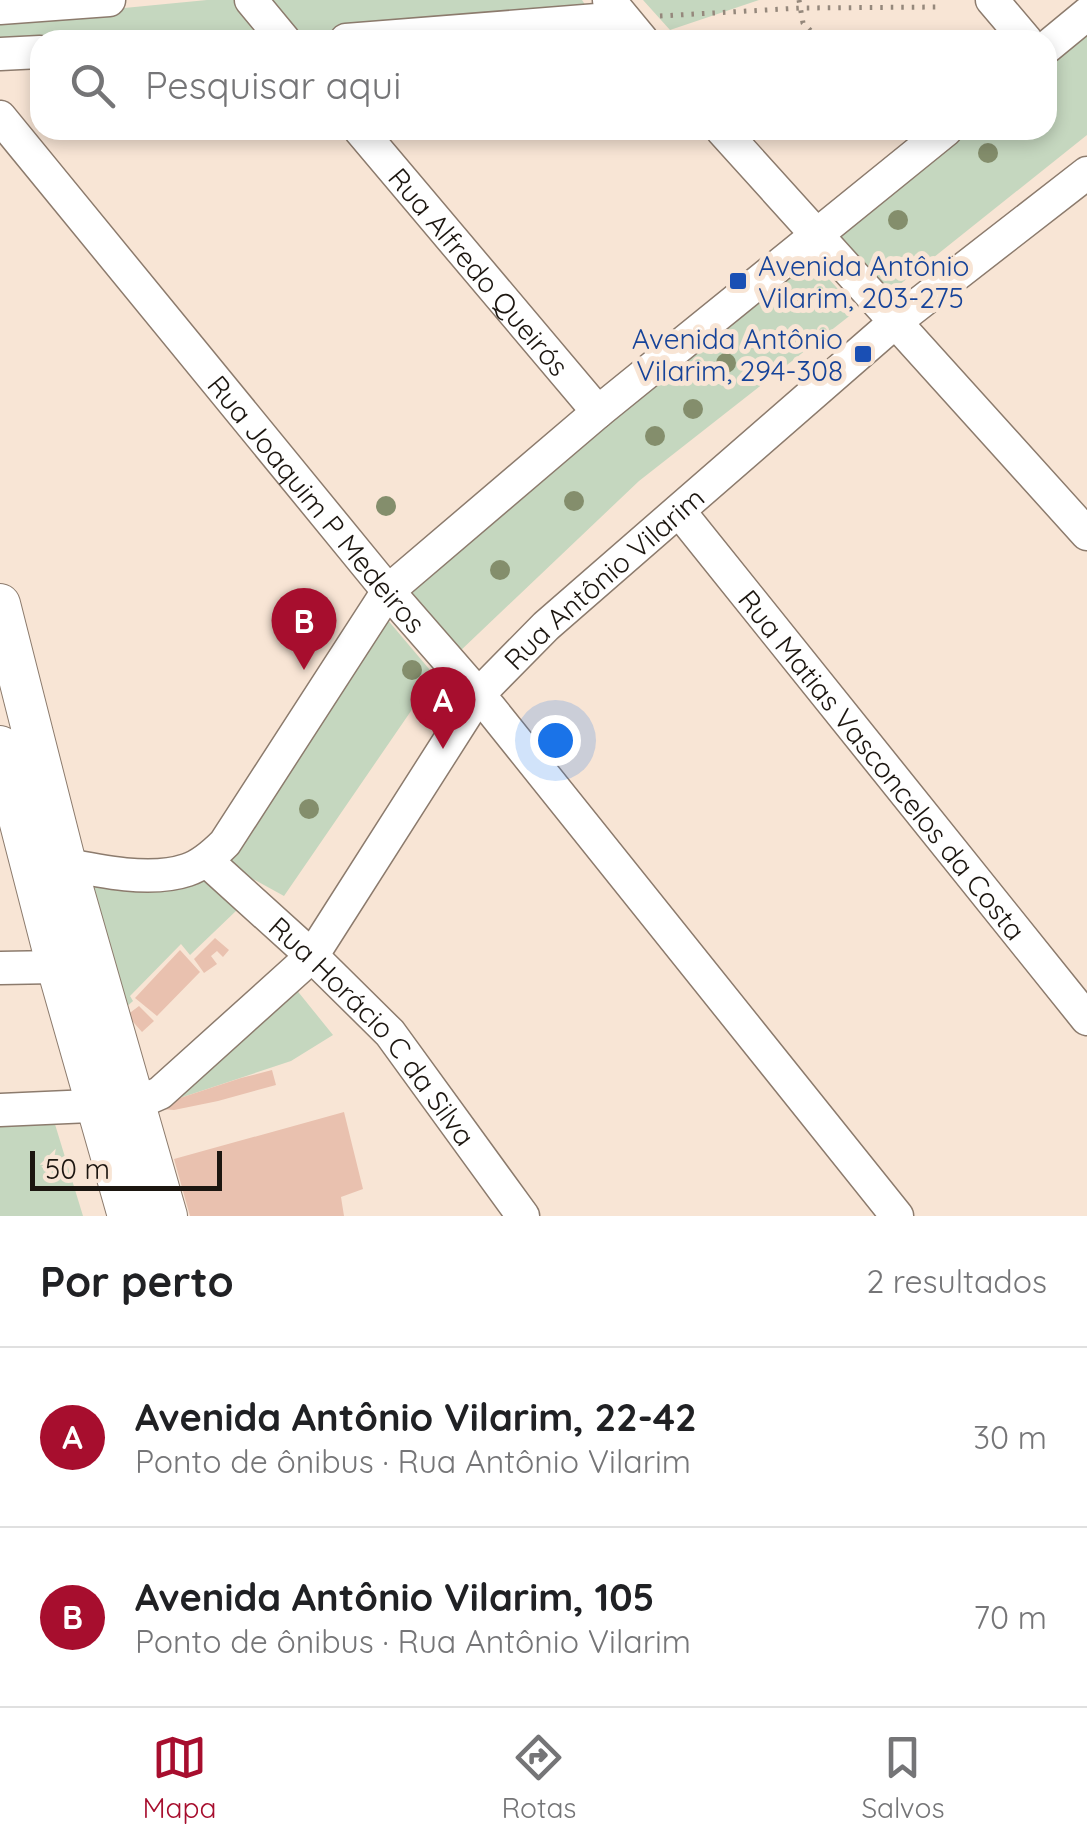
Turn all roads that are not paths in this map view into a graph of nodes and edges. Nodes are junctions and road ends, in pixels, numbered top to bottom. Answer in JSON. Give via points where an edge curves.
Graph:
{"nodes":[{"id":1,"x":109,"y":0,"type":"edge"},
{"id":2,"x":251,"y":0,"type":"edge"},
{"id":3,"x":992,"y":0,"type":"edge"},
{"id":4,"x":0,"y":8,"type":"edge"},
{"id":5,"x":1087,"y":14,"type":"edge"},
{"id":6,"x":624,"y":19,"type":"edge"},
{"id":7,"x":276,"y":30,"type":"edge"},
{"id":8,"x":478,"y":30,"type":"edge"},
{"id":9,"x":1018,"y":30,"type":"edge"},
{"id":10,"x":1057,"y":39,"type":"edge"},
{"id":11,"x":30,"y":52,"type":"edge"},
{"id":12,"x":0,"y":54,"type":"edge"},
{"id":13,"x":0,"y":117,"type":"edge"},
{"id":14,"x":368,"y":140,"type":"edge"},
{"id":15,"x":731,"y":140,"type":"edge"},
{"id":16,"x":934,"y":140,"type":"edge"},
{"id":17,"x":1087,"y":172,"type":"edge"},
{"id":18,"x":816,"y":237,"type":"junction"},
{"id":19,"x":894,"y":323,"type":"junction"},
{"id":20,"x":598,"y":412,"type":"junction"},
{"id":21,"x":679,"y":511,"type":"junction"},
{"id":22,"x":1087,"y":534,"type":"edge"},
{"id":23,"x":388,"y":591,"type":"junction"},
{"id":24,"x":0,"y":604,"type":"edge"},
{"id":25,"x":478,"y":694,"type":"junction"},
{"id":26,"x":2,"y":763,"type":"edge"},
{"id":27,"x":207,"y":860,"type":"junction"},
{"id":28,"x":48,"y":861,"type":"junction"},
{"id":29,"x":312,"y":956,"type":"junction"},
{"id":30,"x":57,"y":967,"type":"junction"},
{"id":31,"x":0,"y":968,"type":"edge"},
{"id":32,"x":1087,"y":1019,"type":"edge"},
{"id":33,"x":116,"y":1105,"type":"junction"},
{"id":34,"x":0,"y":1110,"type":"edge"},
{"id":35,"x":128,"y":1216,"type":"edge"},
{"id":36,"x":167,"y":1216,"type":"edge"},
{"id":37,"x":523,"y":1216,"type":"edge"},
{"id":38,"x":897,"y":1216,"type":"edge"}],
"edges":[{"from":1,"to":4,"type":"street"},
{"from":2,"to":7,"type":"street"},
{"from":3,"to":9,"type":"street"},
{"from":5,"to":10,"type":"street"},
{"from":6,"to":8,"type":"street"},
{"from":11,"to":12,"type":"street"},
{"from":13,"to":23,"type":"street","name":"Rua Joaquim P Medeiros"},
{"from":14,"to":20,"type":"street","name":"Rua Alfredo Queirós"},
{"from":15,"to":18,"type":"street"},
{"from":16,"to":18,"type":"street"},
{"from":17,"to":19,"type":"street","name":"Rua Antônio Vilarim"},
{"from":18,"to":19,"type":"street"},
{"from":18,"to":20,"type":"street"},
{"from":19,"to":21,"type":"street","name":"Rua Antônio Vilarim"},
{"from":19,"to":22,"type":"street"},
{"from":20,"to":23,"type":"street"},
{"from":21,"to":25,"type":"street","name":"Rua Antônio Vilarim"},
{"from":21,"to":32,"type":"street","name":"Rua Matias Vasconcelos da Costa"},
{"from":23,"to":25,"type":"street","name":"Rua Joaquim P Medeiros"},
{"from":23,"to":27,"type":"street","via":[[226,843]]},
{"from":24,"to":28,"type":"main road"},
{"from":25,"to":29,"type":"street","name":"Rua Antônio Vilarim"},
{"from":25,"to":38,"type":"street","name":"Rua Joaquim P Medeiros"},
{"from":26,"to":28,"type":"main road"},
{"from":27,"to":28,"type":"street","via":[[160,875]]},
{"from":27,"to":29,"type":"street","name":"Rua Horácio C da Silva"},
{"from":28,"to":30,"type":"main road"},
{"from":28,"to":33,"type":"main road"},
{"from":29,"to":33,"type":"street","name":"Rua Antônio Vilarim","via":[[160,1093]]},
{"from":29,"to":37,"type":"street","name":"Rua Horácio C da Silva","via":[[390,1033]]},
{"from":30,"to":31,"type":"street"},
{"from":30,"to":33,"type":"main road"},
{"from":33,"to":34,"type":"street"},
{"from":33,"to":35,"type":"main road"},
{"from":33,"to":36,"type":"main road"}]}
